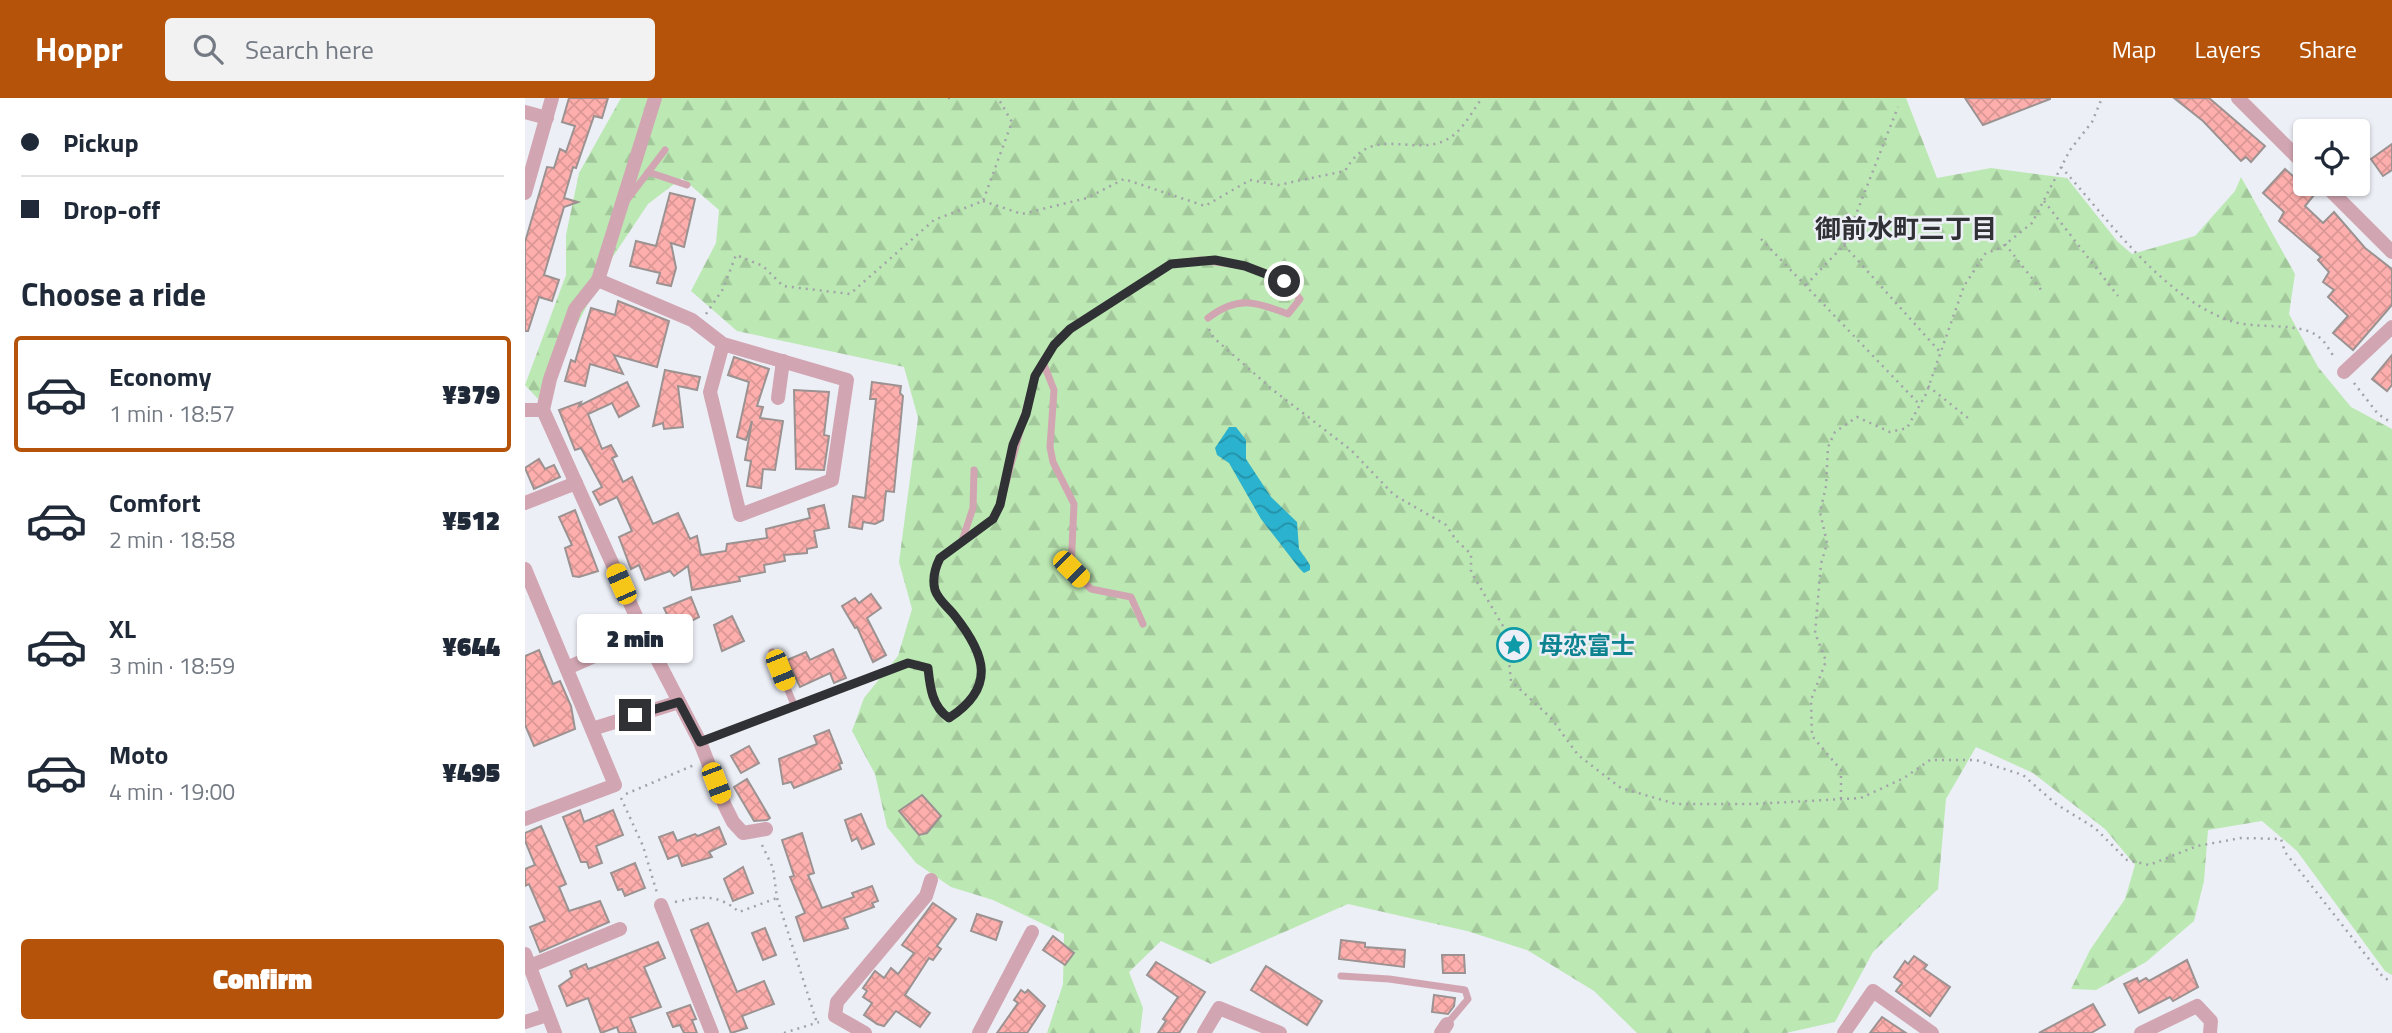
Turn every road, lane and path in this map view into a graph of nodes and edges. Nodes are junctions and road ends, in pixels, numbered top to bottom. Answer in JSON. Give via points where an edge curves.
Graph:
{"nodes":[{"id":1,"x":552,"y":98,"type":"edge"},
{"id":2,"x":655,"y":98,"type":"edge"},
{"id":3,"x":998,"y":98,"type":"edge"},
{"id":4,"x":1482,"y":98,"type":"edge"},
{"id":5,"x":2102,"y":98,"type":"edge"},
{"id":6,"x":2238,"y":98,"type":"edge"},
{"id":7,"x":1898,"y":107,"type":"dead end"},
{"id":8,"x":525,"y":112,"type":"edge"},
{"id":9,"x":547,"y":118,"type":"junction"},
{"id":10,"x":664,"y":150,"type":"dead end"},
{"id":11,"x":2293,"y":153,"type":"edge"},
{"id":12,"x":2061,"y":167,"type":"junction"},
{"id":13,"x":645,"y":168,"type":"junction"},
{"id":14,"x":687,"y":185,"type":"dead end"},
{"id":15,"x":525,"y":193,"type":"edge"},
{"id":16,"x":2336,"y":196,"type":"edge"},
{"id":17,"x":983,"y":201,"type":"junction"},
{"id":18,"x":2044,"y":201,"type":"junction"},
{"id":19,"x":1761,"y":239,"type":"dead end"},
{"id":20,"x":2005,"y":244,"type":"junction"},
{"id":21,"x":1844,"y":245,"type":"junction"},
{"id":22,"x":2392,"y":252,"type":"edge"},
{"id":23,"x":598,"y":280,"type":"junction"},
{"id":24,"x":1806,"y":285,"type":"junction"},
{"id":25,"x":2042,"y":291,"type":"dead end"},
{"id":26,"x":2118,"y":296,"type":"dead end"},
{"id":27,"x":1207,"y":318,"type":"joint"},
{"id":28,"x":699,"y":326,"type":"junction"},
{"id":29,"x":2392,"y":327,"type":"edge"},
{"id":30,"x":723,"y":344,"type":"junction"},
{"id":31,"x":1941,"y":352,"type":"junction"},
{"id":32,"x":783,"y":361,"type":"junction"},
{"id":33,"x":1043,"y":362,"type":"junction"},
{"id":34,"x":2344,"y":372,"type":"junction"},
{"id":35,"x":1928,"y":386,"type":"junction"},
{"id":36,"x":778,"y":398,"type":"dead end"},
{"id":37,"x":1920,"y":405,"type":"junction"},
{"id":38,"x":525,"y":410,"type":"edge"},
{"id":39,"x":543,"y":410,"type":"junction"},
{"id":40,"x":1968,"y":418,"type":"dead end"},
{"id":41,"x":2392,"y":423,"type":"edge"},
{"id":42,"x":974,"y":470,"type":"dead end"},
{"id":43,"x":576,"y":483,"type":"junction"},
{"id":44,"x":525,"y":503,"type":"edge"},
{"id":45,"x":961,"y":542,"type":"junction"},
{"id":46,"x":525,"y":569,"type":"edge"},
{"id":47,"x":1143,"y":624,"type":"dead end"},
{"id":48,"x":643,"y":634,"type":"junction"},
{"id":49,"x":772,"y":652,"type":"dead end"},
{"id":50,"x":567,"y":668,"type":"junction"},
{"id":51,"x":679,"y":702,"type":"junction"},
{"id":52,"x":795,"y":707,"type":"junction"},
{"id":53,"x":592,"y":729,"type":"junction"},
{"id":54,"x":700,"y":742,"type":"junction"},
{"id":55,"x":707,"y":759,"type":"junction"},
{"id":56,"x":1840,"y":799,"type":"junction"},
{"id":57,"x":525,"y":819,"type":"edge"},
{"id":58,"x":761,"y":830,"type":"joint"},
{"id":59,"x":931,"y":880,"type":"dead end"},
{"id":60,"x":777,"y":898,"type":"junction"},
{"id":61,"x":660,"y":905,"type":"junction"},
{"id":62,"x":619,"y":929,"type":"dead end"},
{"id":63,"x":1032,"y":932,"type":"dead end"},
{"id":64,"x":527,"y":960,"type":"edge"},
{"id":65,"x":1341,"y":976,"type":"dead end"},
{"id":66,"x":2392,"y":982,"type":"edge"},
{"id":67,"x":547,"y":1015,"type":"junction"},
{"id":68,"x":835,"y":1016,"type":"junction"},
{"id":69,"x":525,"y":1022,"type":"edge"},
{"id":70,"x":817,"y":1023,"type":"junction"},
{"id":71,"x":1444,"y":1028,"type":"edge"},
{"id":72,"x":555,"y":1033,"type":"edge"},
{"id":73,"x":712,"y":1033,"type":"edge"},
{"id":74,"x":784,"y":1033,"type":"edge"},
{"id":75,"x":865,"y":1033,"type":"edge"},
{"id":76,"x":979,"y":1033,"type":"edge"},
{"id":77,"x":1204,"y":1033,"type":"edge"},
{"id":78,"x":1280,"y":1033,"type":"edge"},
{"id":79,"x":1844,"y":1033,"type":"edge"},
{"id":80,"x":1932,"y":1033,"type":"edge"},
{"id":81,"x":2141,"y":1033,"type":"edge"},
{"id":82,"x":2210,"y":1033,"type":"edge"}],
"edges":[{"from":1,"to":9,"type":"street"},
{"from":2,"to":13,"type":"street"},
{"from":3,"to":17,"type":"path","via":[[1012,122]]},
{"from":4,"to":17,"type":"path","via":[[1456,134],[1445,139],[1415,146],[1381,143],[1355,153],[1345,171],[1278,185],[1250,180],[1205,206],[1124,179],[1087,198],[1022,214]]},
{"from":5,"to":12,"type":"path","via":[[2092,122]]},
{"from":6,"to":11,"type":"street"},
{"from":7,"to":21,"type":"path"},
{"from":8,"to":9,"type":"street"},
{"from":9,"to":15,"type":"street"},
{"from":10,"to":13,"type":"lane"},
{"from":12,"to":18,"type":"path"},
{"from":12,"to":34,"type":"path","via":[[2153,269],[2196,307],[2242,324],[2306,329],[2320,337]]},
{"from":13,"to":14,"type":"lane"},
{"from":13,"to":23,"type":"street","via":[[623,206]]},
{"from":16,"to":22,"type":"street"},
{"from":17,"to":28,"type":"path","via":[[934,220],[850,293],[783,286],[763,266],[736,255],[723,289]]},
{"from":18,"to":20,"type":"path","via":[[2032,223]]},
{"from":18,"to":26,"type":"path"},
{"from":19,"to":24,"type":"path"},
{"from":20,"to":25,"type":"path"},
{"from":20,"to":31,"type":"path","via":[[1985,254],[1964,286]]},
{"from":21,"to":24,"type":"path"},
{"from":21,"to":31,"type":"path"},
{"from":23,"to":28,"type":"street"},
{"from":23,"to":39,"type":"street","via":[[575,309]]},
{"from":24,"to":37,"type":"path"},
{"from":27,"to":33,"type":"lane","via":[[1237,302],[1288,314],[1300,299],[1284,281],[1245,266],[1215,260],[1171,264],[1070,329]]},
{"from":27,"to":56,"type":"path","via":[[1214,338],[1351,450],[1394,495],[1446,524],[1471,554],[1471,572],[1506,631],[1511,681],[1551,718],[1578,755],[1621,788],[1676,804]]},
{"from":28,"to":30,"type":"street"},
{"from":29,"to":34,"type":"street"},
{"from":30,"to":32,"type":"street"},
{"from":30,"to":32,"type":"street","via":[[710,392],[740,515],[831,480],[847,380]]},
{"from":31,"to":35,"type":"path"},
{"from":32,"to":36,"type":"street"},
{"from":33,"to":45,"type":"lane","via":[[1031,387],[1000,505],[993,519]]},
{"from":33,"to":47,"type":"lane","via":[[1054,390],[1053,462],[1074,504],[1071,569],[1091,589],[1131,597]]},
{"from":34,"to":41,"type":"path","via":[[2378,414]]},
{"from":35,"to":37,"type":"path"},
{"from":35,"to":40,"type":"path"},
{"from":37,"to":56,"type":"path","via":[[1907,428],[1890,432],[1857,416],[1835,432],[1828,447],[1821,512],[1827,543],[1815,633],[1826,661],[1811,700],[1811,724],[1812,736],[1841,770]]},
{"from":38,"to":39,"type":"street"},
{"from":39,"to":43,"type":"street"},
{"from":42,"to":45,"type":"lane","via":[[973,508]]},
{"from":43,"to":44,"type":"street"},
{"from":43,"to":48,"type":"street"},
{"from":45,"to":52,"type":"lane","via":[[940,558],[934,582],[936,593],[979,650],[983,663],[979,680],[959,711],[949,718],[941,713],[931,692],[928,668],[908,663]]},
{"from":46,"to":50,"type":"street"},
{"from":48,"to":50,"type":"street"},
{"from":48,"to":51,"type":"street"},
{"from":49,"to":52,"type":"lane"},
{"from":50,"to":53,"type":"street"},
{"from":51,"to":53,"type":"street"},
{"from":51,"to":54,"type":"street"},
{"from":52,"to":54,"type":"lane"},
{"from":53,"to":57,"type":"street","via":[[615,785]]},
{"from":54,"to":55,"type":"street"},
{"from":55,"to":58,"type":"street","via":[[733,822],[743,833]]},
{"from":55,"to":61,"type":"path","via":[[621,797],[643,846]]},
{"from":56,"to":66,"type":"path","via":[[1861,798],[1930,760],[1976,760],[2023,775],[2056,804],[2095,828],[2127,860],[2148,865],[2197,846],[2241,838],[2281,839],[2285,852],[2383,977]]},
{"from":58,"to":60,"type":"path"},
{"from":59,"to":68,"type":"street","via":[[926,895],[837,1002]]},
{"from":60,"to":61,"type":"path","via":[[739,912],[725,899],[693,898]]},
{"from":60,"to":70,"type":"path"},
{"from":61,"to":73,"type":"street"},
{"from":62,"to":64,"type":"street"},
{"from":63,"to":76,"type":"street"},
{"from":64,"to":67,"type":"street"},
{"from":65,"to":71,"type":"lane","via":[[1465,990],[1468,999]]},
{"from":67,"to":69,"type":"street"},
{"from":67,"to":72,"type":"street"},
{"from":68,"to":70,"type":"path"},
{"from":68,"to":75,"type":"street"},
{"from":70,"to":74,"type":"path"},
{"from":77,"to":78,"type":"street","via":[[1219,1008]]},
{"from":79,"to":80,"type":"street","via":[[1873,991]]},
{"from":81,"to":82,"type":"street","via":[[2197,1006],[2211,1021]]}]}
